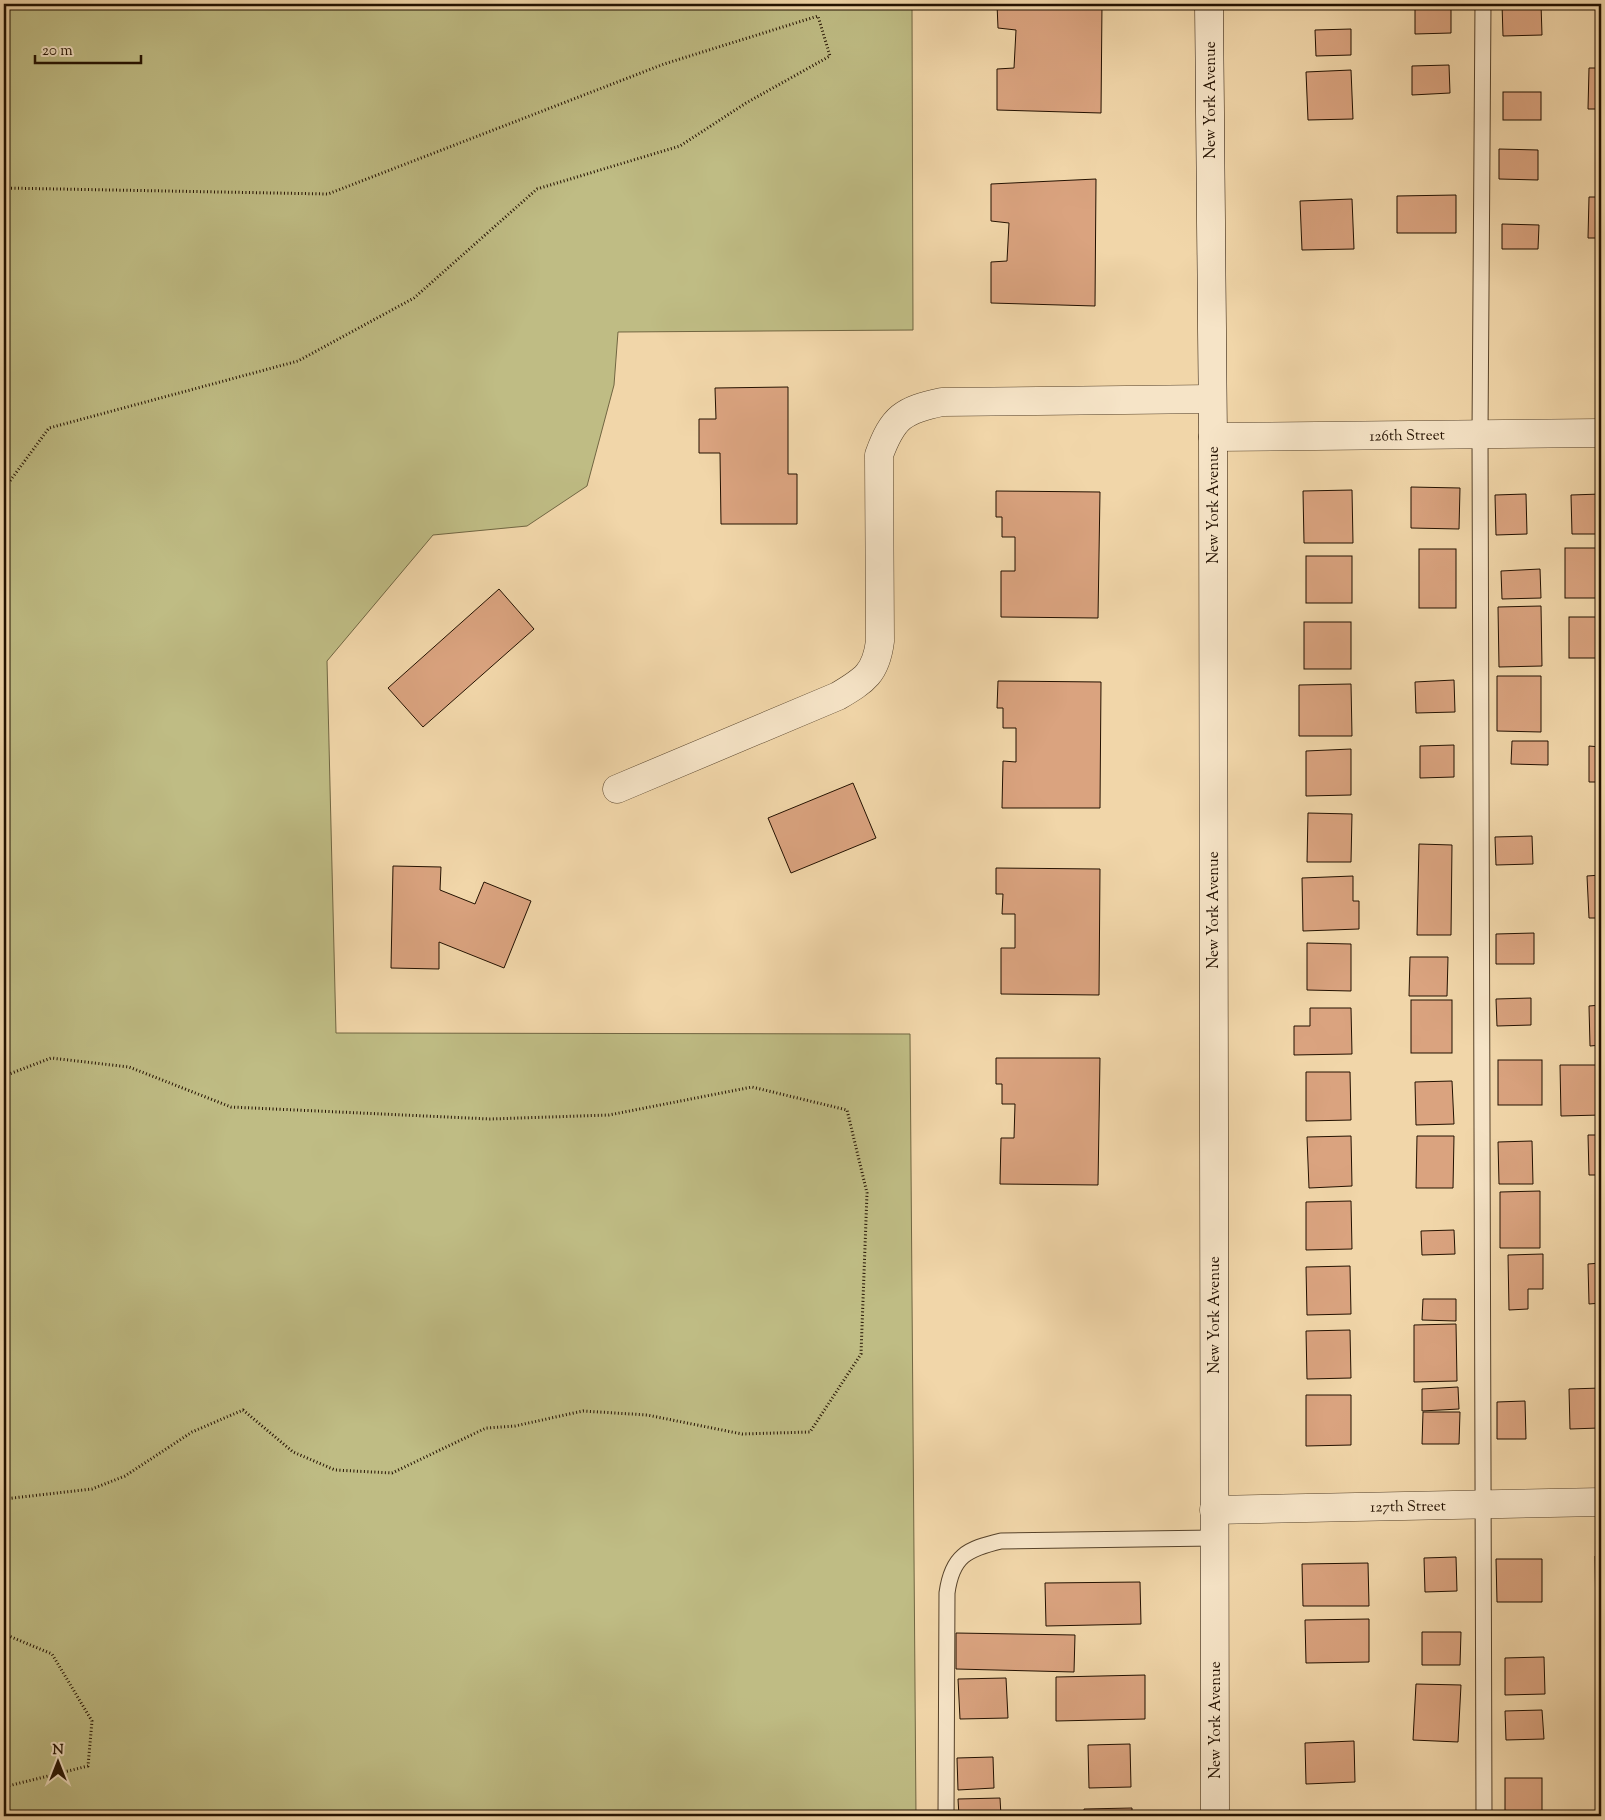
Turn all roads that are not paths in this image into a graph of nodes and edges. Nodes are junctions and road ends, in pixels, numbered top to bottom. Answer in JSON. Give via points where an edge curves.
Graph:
{"nodes":[{"id":1,"x":1209,"y":4,"type":"edge"},
{"id":2,"x":1483,"y":4,"type":"edge"},
{"id":3,"x":1212,"y":399,"type":"junction"},
{"id":4,"x":1601,"y":433,"type":"edge"},
{"id":5,"x":1480,"y":434,"type":"junction"},
{"id":6,"x":1212,"y":437,"type":"junction"},
{"id":7,"x":616,"y":789,"type":"dead end"},
{"id":8,"x":1601,"y":1502,"type":"edge"},
{"id":9,"x":1484,"y":1504,"type":"junction"},
{"id":10,"x":1214,"y":1510,"type":"junction"},
{"id":11,"x":1214,"y":1538,"type":"junction"},
{"id":12,"x":946,"y":1816,"type":"edge"},
{"id":13,"x":1215,"y":1816,"type":"edge"},
{"id":14,"x":1484,"y":1816,"type":"edge"}],
"edges":[{"from":1,"to":3,"type":"street","name":"New York Avenue"},
{"from":2,"to":5,"type":"lane"},
{"from":3,"to":6,"type":"street","name":"New York Avenue"},
{"from":3,"to":7,"type":"street","via":[[942,402],[916,408],[898,419],[887,435],[880,455],[880,640],[878,658],[871,672],[838,696]]},
{"from":4,"to":5,"type":"street","name":"126th Street"},
{"from":5,"to":6,"type":"street","name":"126th Street"},
{"from":5,"to":9,"type":"lane"},
{"from":6,"to":10,"type":"street","name":"New York Avenue"},
{"from":8,"to":9,"type":"street","name":"127th Street"},
{"from":9,"to":10,"type":"street","name":"127th Street"},
{"from":9,"to":14,"type":"lane"},
{"from":10,"to":11,"type":"street","name":"New York Avenue"},
{"from":11,"to":12,"type":"lane","via":[[1001,1541],[980,1546],[961,1556],[949,1575],[947,1593]]},
{"from":11,"to":13,"type":"street","name":"New York Avenue"}]}
